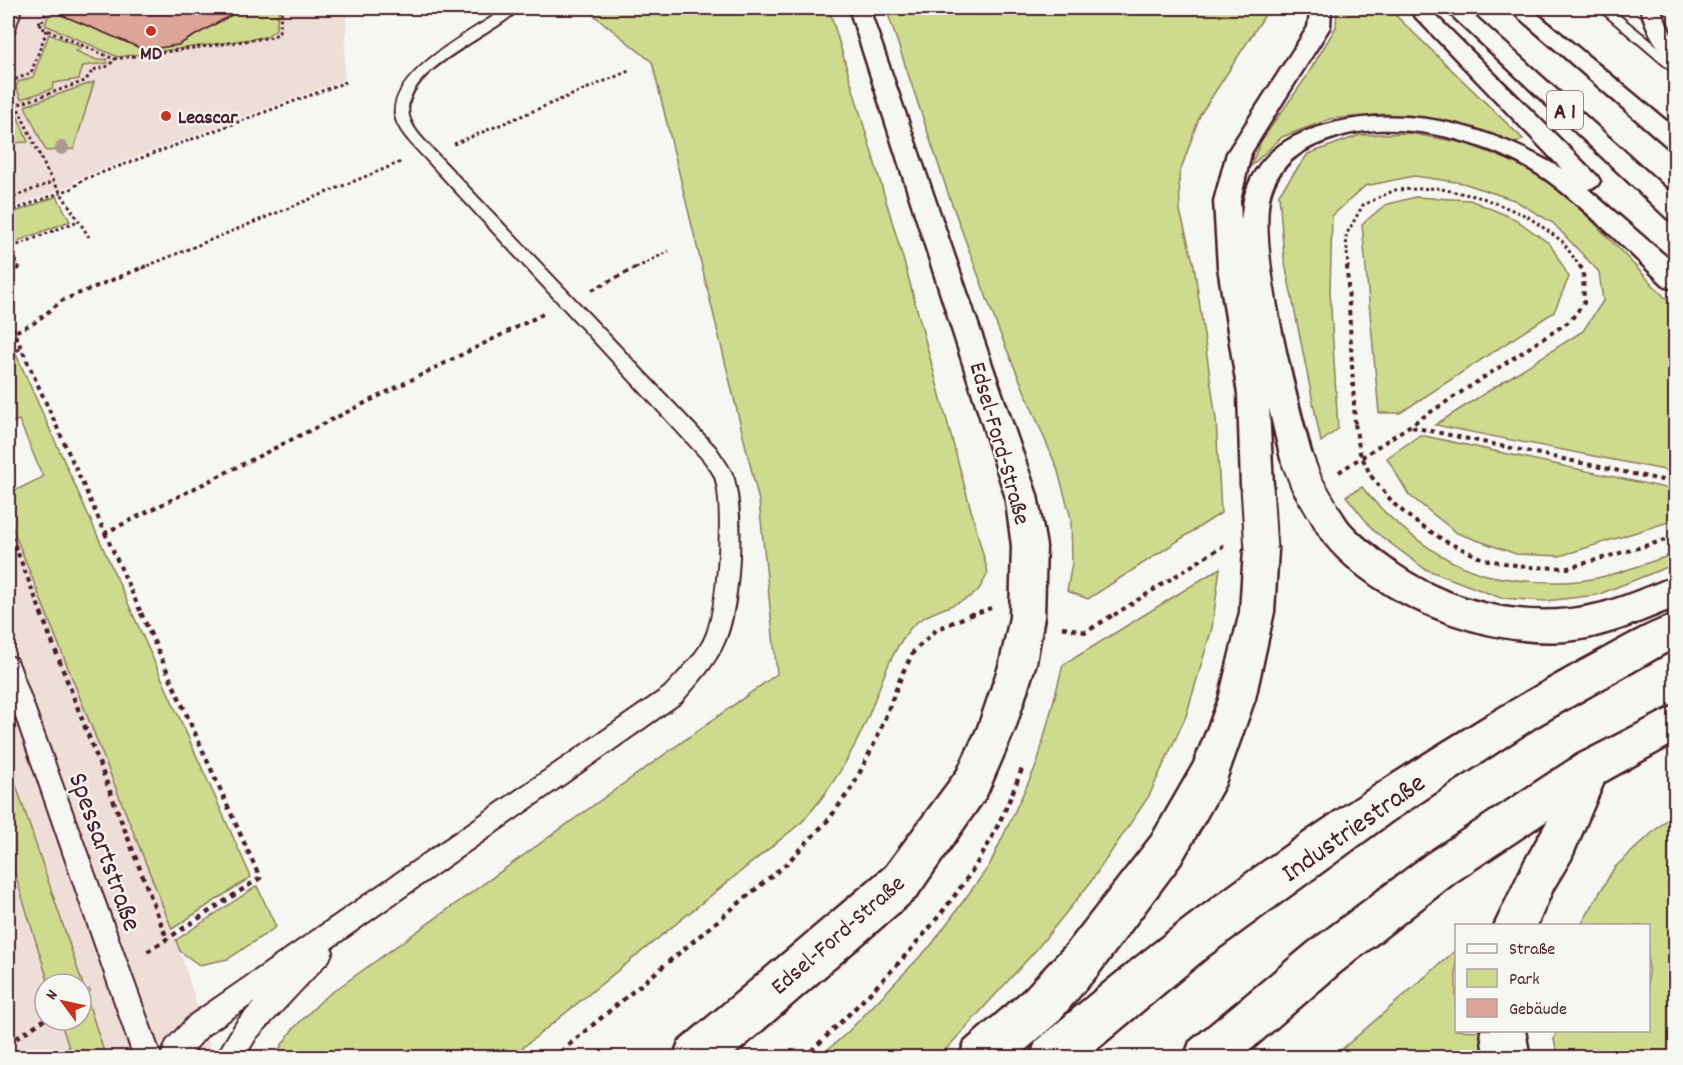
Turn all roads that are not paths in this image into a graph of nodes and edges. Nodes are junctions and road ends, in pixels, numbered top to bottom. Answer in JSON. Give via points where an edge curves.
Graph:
{"nodes":[{"id":1,"x":8,"y":8,"type":"edge"},
{"id":2,"x":514,"y":8,"type":"edge"},
{"id":3,"x":859,"y":8,"type":"edge"},
{"id":4,"x":1321,"y":8,"type":"edge"},
{"id":5,"x":1417,"y":8,"type":"edge"},
{"id":6,"x":1455,"y":8,"type":"edge"},
{"id":7,"x":1518,"y":8,"type":"edge"},
{"id":8,"x":1603,"y":8,"type":"edge"},
{"id":9,"x":1650,"y":8,"type":"edge"},
{"id":10,"x":9,"y":28,"type":"edge"},
{"id":11,"x":1567,"y":48,"type":"junction"},
{"id":12,"x":1676,"y":52,"type":"edge"},
{"id":13,"x":1676,"y":68,"type":"edge"},
{"id":14,"x":1676,"y":122,"type":"edge"},
{"id":15,"x":1676,"y":142,"type":"edge"},
{"id":16,"x":1676,"y":212,"type":"edge"},
{"id":17,"x":1676,"y":280,"type":"edge"},
{"id":18,"x":1676,"y":591,"type":"edge"},
{"id":19,"x":1676,"y":629,"type":"edge"},
{"id":20,"x":8,"y":665,"type":"edge"},
{"id":21,"x":1676,"y":722,"type":"edge"},
{"id":22,"x":1590,"y":769,"type":"junction"},
{"id":23,"x":351,"y":919,"type":"junction"},
{"id":24,"x":1516,"y":924,"type":"edge"},
{"id":25,"x":1503,"y":1032,"type":"edge"},
{"id":26,"x":148,"y":1058,"type":"edge"},
{"id":27,"x":173,"y":1058,"type":"edge"},
{"id":28,"x":228,"y":1058,"type":"edge"},
{"id":29,"x":695,"y":1058,"type":"edge"},
{"id":30,"x":981,"y":1058,"type":"edge"},
{"id":31,"x":1052,"y":1058,"type":"edge"},
{"id":32,"x":1206,"y":1058,"type":"edge"},
{"id":33,"x":1507,"y":1058,"type":"edge"}],
"edges":[{"from":1,"to":10,"type":"lane","via":[[14,13]]},
{"from":2,"to":23,"type":"lane","via":[[429,66],[410,85],[402,104],[402,117],[428,153],[709,453],[725,478],[728,544],[718,631],[704,660],[673,695]]},
{"from":3,"to":29,"type":"main road","name":"Edsel-Ford-Straße","via":[[1021,495],[1029,546],[1009,612],[1018,663],[996,729],[972,783],[901,882]]},
{"from":4,"to":30,"type":"main road","bridge":true,"via":[[1319,27],[1239,153],[1227,201],[1232,267],[1253,394],[1261,550],[1257,612],[1237,699],[1210,772],[1166,850],[1082,960],[1041,1006]]},
{"from":5,"to":17,"type":"main road","via":[[1625,219]]},
{"from":6,"to":16,"type":"main road","number":"A 1"},
{"from":7,"to":11,"type":"main road","number":"A 1"},
{"from":8,"to":13,"type":"lane"},
{"from":9,"to":12,"type":"main road","via":[[1662,36]]},
{"from":11,"to":14,"type":"main road"},
{"from":11,"to":15,"type":"main road","number":"A 1"},
{"from":17,"to":18,"type":"main road","bridge":true,"via":[[1563,180],[1522,156],[1469,135],[1406,123],[1350,125],[1302,140],[1275,161],[1259,189],[1253,226],[1283,405],[1307,484],[1337,534],[1407,589],[1435,602],[1516,625],[1566,625],[1614,617]]},
{"from":19,"to":31,"type":"main road","name":"Industriestraße","via":[[1528,710],[1426,774],[1164,963]]},
{"from":20,"to":26,"type":"lane","name":"Spessartstraße"},
{"from":21,"to":22,"type":"main road"},
{"from":22,"to":24,"type":"main road"},
{"from":22,"to":32,"type":"main road","via":[[1441,868],[1315,966]]},
{"from":23,"to":27,"type":"lane","via":[[199,1025]]},
{"from":23,"to":28,"type":"lane","via":[[247,1029]]},
{"from":25,"to":33,"type":"main road"}]}
